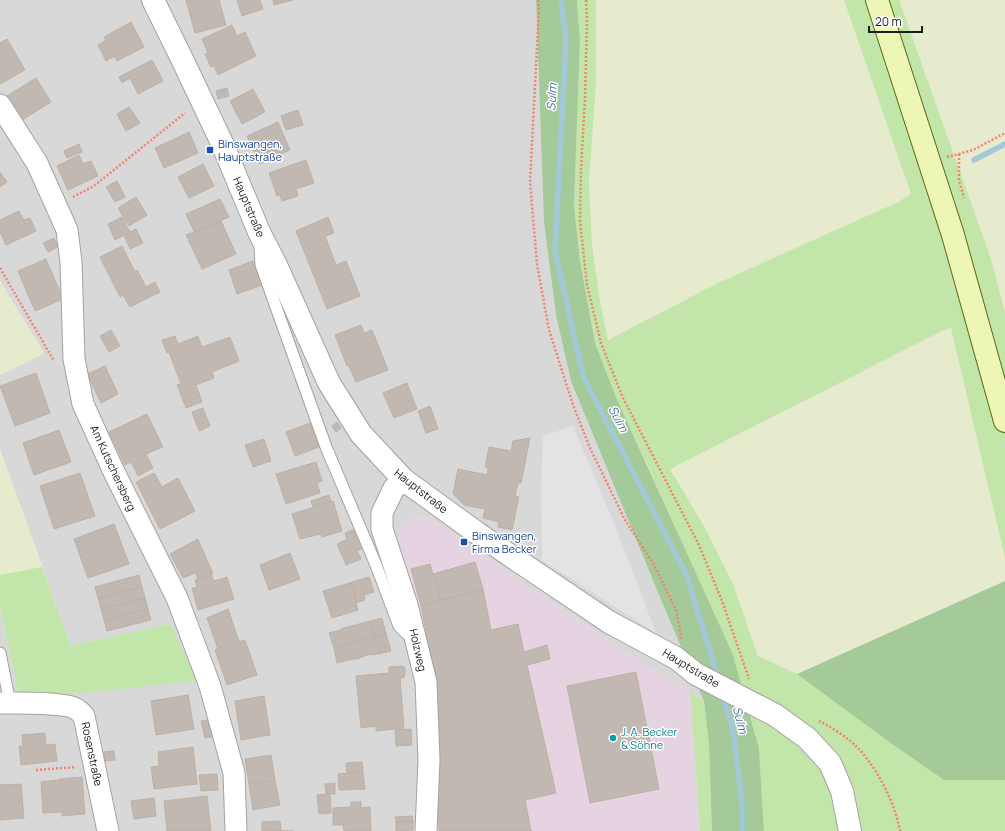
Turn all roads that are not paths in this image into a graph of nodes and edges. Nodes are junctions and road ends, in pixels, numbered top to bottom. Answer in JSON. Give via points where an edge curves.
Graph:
{"nodes":[{"id":1,"x":153,"y":0,"type":"edge"},
{"id":2,"x":877,"y":0,"type":"edge"},
{"id":3,"x":0,"y":105,"type":"edge"},
{"id":4,"x":259,"y":232,"type":"junction"},
{"id":5,"x":1005,"y":421,"type":"edge"},
{"id":6,"x":404,"y":480,"type":"junction"},
{"id":7,"x":416,"y":639,"type":"junction"},
{"id":8,"x":0,"y":653,"type":"edge"},
{"id":9,"x":5,"y":703,"type":"edge"},
{"id":10,"x":104,"y":831,"type":"edge"},
{"id":11,"x":236,"y":831,"type":"edge"},
{"id":12,"x":426,"y":831,"type":"edge"},
{"id":13,"x":850,"y":831,"type":"edge"}],
"edges":[{"from":1,"to":4,"type":"street","name":"Hauptstraße","via":[[222,143]]},
{"from":2,"to":5,"type":"main road","via":[[953,235]]},
{"from":3,"to":11,"type":"street","name":"Am Kutschersberg","via":[[37,163],[67,230],[71,262],[74,359],[83,404],[177,598],[210,686],[234,773]]},
{"from":4,"to":6,"type":"street","name":"Hauptstraße","via":[[329,383],[361,434]]},
{"from":4,"to":7,"type":"lane","via":[[261,265],[326,447],[399,626]]},
{"from":6,"to":7,"type":"street","name":"Holzweg","via":[[394,488],[382,513],[382,529]]},
{"from":6,"to":13,"type":"street","name":"Hauptstraße","via":[[476,533],[609,622],[676,658],[696,674],[775,715],[807,738],[830,763],[842,790]]},
{"from":7,"to":12,"type":"street","name":"Holzweg","via":[[426,682],[429,760]]},
{"from":8,"to":9,"type":"lane"},
{"from":9,"to":10,"type":"street","name":"Rosenstraße","via":[[71,707],[84,716]]}]}
